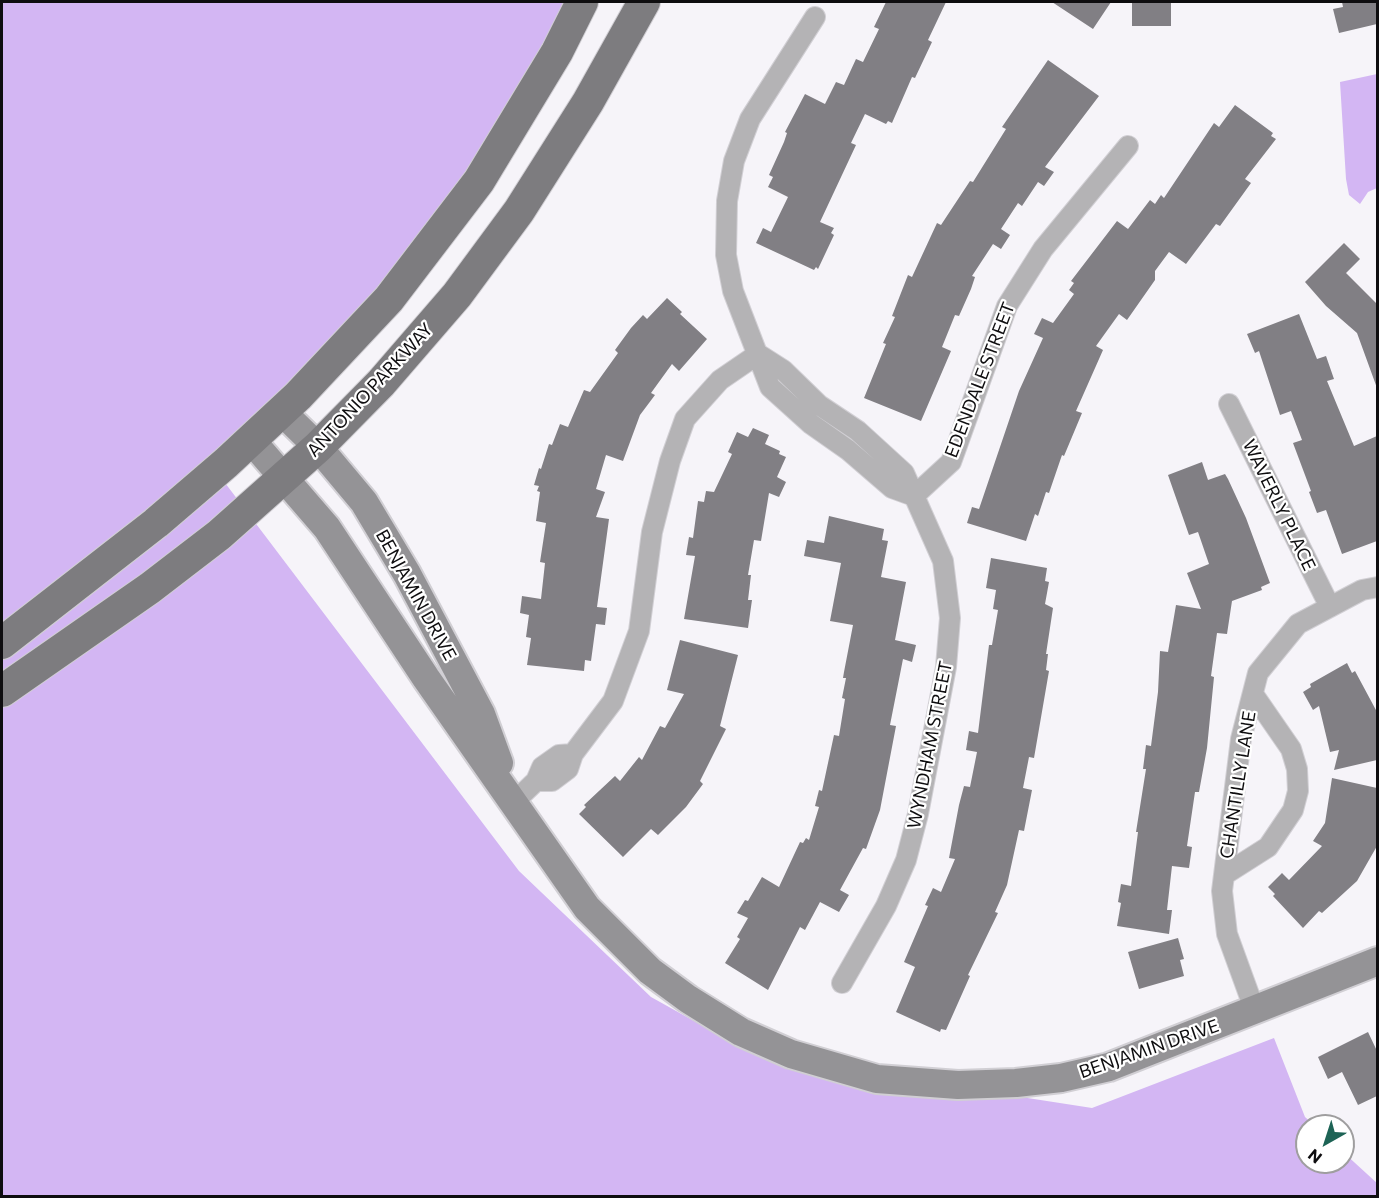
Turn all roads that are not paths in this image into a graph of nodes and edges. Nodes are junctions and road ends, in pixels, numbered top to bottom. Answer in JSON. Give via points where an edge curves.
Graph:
{"nodes":[{"id":1,"x":582,"y":2,"type":"edge"},
{"id":2,"x":644,"y":2,"type":"edge"},
{"id":3,"x":815,"y":17,"type":"dead end"},
{"id":4,"x":1128,"y":146,"type":"dead end"},
{"id":5,"x":758,"y":354,"type":"junction"},
{"id":6,"x":1229,"y":404,"type":"dead end"},
{"id":7,"x":281,"y":411,"type":"junction"},
{"id":8,"x":251,"y":440,"type":"junction"},
{"id":9,"x":318,"y":447,"type":"junction"},
{"id":10,"x":285,"y":477,"type":"junction"},
{"id":11,"x":914,"y":496,"type":"junction"},
{"id":12,"x":1377,"y":587,"type":"edge"},
{"id":13,"x":1330,"y":607,"type":"junction"},
{"id":14,"x":2,"y":643,"type":"edge"},
{"id":15,"x":2,"y":691,"type":"edge"},
{"id":16,"x":1253,"y":694,"type":"junction"},
{"id":17,"x":514,"y":802,"type":"junction"},
{"id":18,"x":1224,"y":875,"type":"junction"},
{"id":19,"x":1377,"y":960,"type":"edge"},
{"id":20,"x":842,"y":983,"type":"dead end"},
{"id":21,"x":1255,"y":1011,"type":"junction"}],
"edges":[{"from":1,"to":7,"type":"main road","via":[[557,52],[472,190],[389,299]]},
{"from":2,"to":9,"type":"main road","name":"ANTONIO PARKWAY","via":[[588,102],[519,211],[449,304],[381,383]]},
{"from":3,"to":5,"type":"street","via":[[750,119],[734,161],[727,201],[726,255],[733,291]]},
{"from":4,"to":11,"type":"street","name":"EDENDALE STREET","via":[[1043,249],[1007,306],[951,462]]},
{"from":5,"to":11,"type":"street","via":[[770,387],[892,489]]},
{"from":5,"to":17,"type":"street","via":[[720,380],[685,419],[669,461],[652,532],[639,631],[613,701],[573,754],[558,755],[542,767],[536,781]]},
{"from":6,"to":13,"type":"street","name":"WAVERLY PLACE"},
{"from":7,"to":8,"type":"main road"},
{"from":7,"to":9,"type":"main road","name":"BENJAMIN DRIVE"},
{"from":8,"to":10,"type":"main road","name":"BENJAMIN DRIVE"},
{"from":8,"to":14,"type":"main road","via":[[156,523]]},
{"from":9,"to":10,"type":"main road","name":"ANTONIO PARKWAY"},
{"from":9,"to":17,"type":"main road","name":"BENJAMIN DRIVE","via":[[364,502],[407,574],[481,714]]},
{"from":10,"to":15,"type":"main road","name":"ANTONIO PARKWAY","via":[[150,588]]},
{"from":10,"to":17,"type":"main road","name":"BENJAMIN DRIVE","via":[[327,528]]},
{"from":11,"to":20,"type":"street","name":"WYNDHAM STREET","via":[[943,561],[950,618],[946,667],[906,860],[886,906]]},
{"from":12,"to":13,"type":"street","name":"CHANTILLY LANE","via":[[1362,590]]},
{"from":13,"to":16,"type":"street","name":"CHANTILLY LANE","via":[[1298,624],[1258,673]]},
{"from":16,"to":18,"type":"street","name":"CHANTILLY LANE","via":[[1241,739]]},
{"from":16,"to":18,"type":"street","name":"CHANTILLY LANE","via":[[1292,749],[1298,791],[1293,810],[1268,847]]},
{"from":17,"to":21,"type":"main road","name":"BENJAMIN DRIVE","via":[[587,908],[650,971],[741,1032],[838,1069],[877,1079],[958,1085],[1061,1078],[1108,1067]]},
{"from":18,"to":21,"type":"street","name":"CHANTILLY LANE","via":[[1227,934]]},
{"from":19,"to":21,"type":"main road","name":"BENJAMIN DRIVE"}]}
